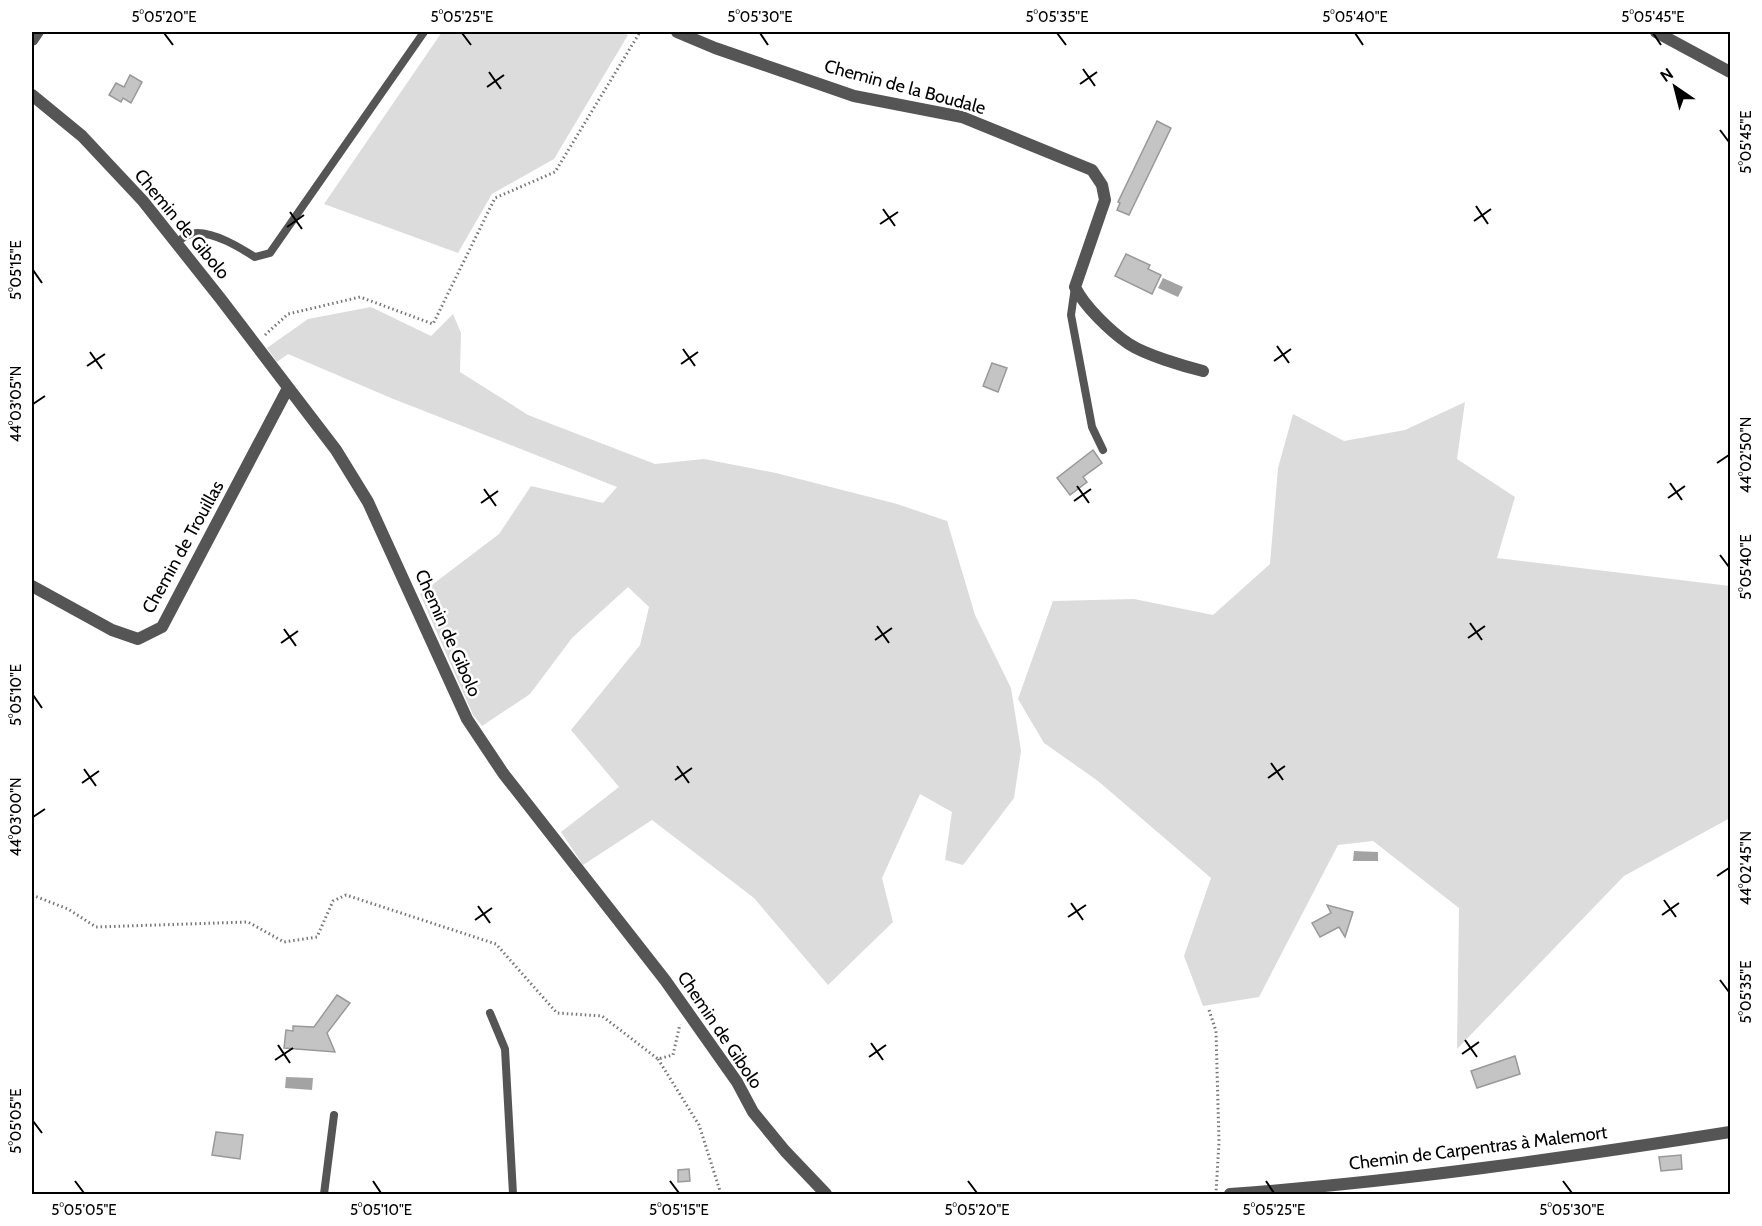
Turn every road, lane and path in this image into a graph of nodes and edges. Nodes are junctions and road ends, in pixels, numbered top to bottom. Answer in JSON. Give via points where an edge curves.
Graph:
{"nodes":[{"id":1,"x":40,"y":32,"type":"edge"},
{"id":2,"x":424,"y":32,"type":"edge"},
{"id":3,"x":640,"y":32,"type":"edge"},
{"id":4,"x":677,"y":32,"type":"edge"},
{"id":5,"x":1656,"y":32,"type":"edge"},
{"id":6,"x":34,"y":41,"type":"dead end"},
{"id":7,"x":1731,"y":72,"type":"edge"},
{"id":8,"x":32,"y":95,"type":"edge"},
{"id":9,"x":176,"y":243,"type":"junction"},
{"id":10,"x":1075,"y":287,"type":"junction"},
{"id":11,"x":255,"y":345,"type":"junction"},
{"id":12,"x":1203,"y":371,"type":"dead end"},
{"id":13,"x":288,"y":388,"type":"junction"},
{"id":14,"x":1103,"y":450,"type":"dead end"},
{"id":15,"x":32,"y":586,"type":"edge"},
{"id":16,"x":32,"y":895,"type":"edge"},
{"id":17,"x":683,"y":1006,"type":"junction"},
{"id":18,"x":1209,"y":1010,"type":"dead end"},
{"id":19,"x":490,"y":1013,"type":"dead end"},
{"id":20,"x":658,"y":1059,"type":"junction"},
{"id":21,"x":334,"y":1115,"type":"dead end"},
{"id":22,"x":1731,"y":1132,"type":"edge"},
{"id":23,"x":1300,"y":1192,"type":"edge"},
{"id":24,"x":324,"y":1194,"type":"edge"},
{"id":25,"x":513,"y":1194,"type":"edge"},
{"id":26,"x":721,"y":1194,"type":"edge"},
{"id":27,"x":825,"y":1194,"type":"edge"},
{"id":28,"x":1216,"y":1194,"type":"edge"},
{"id":29,"x":1230,"y":1194,"type":"edge"}],
"edges":[{"from":1,"to":6,"type":"lane"},
{"from":2,"to":9,"type":"lane","via":[[270,252],[255,257],[197,232]]},
{"from":3,"to":11,"type":"path","via":[[555,172],[495,198],[433,324],[360,297],[288,314]]},
{"from":4,"to":10,"type":"street","name":"Chemin de la Boudale","via":[[854,96],[962,117],[1092,170],[1102,185],[1105,200]]},
{"from":5,"to":7,"type":"street"},
{"from":8,"to":9,"type":"street","name":"Chemin de Gibolo","via":[[82,136]]},
{"from":9,"to":11,"type":"street","name":"Chemin de Gibolo"},
{"from":10,"to":12,"type":"street","via":[[1082,301],[1130,344]]},
{"from":10,"to":14,"type":"lane","via":[[1071,315],[1092,428]]},
{"from":11,"to":13,"type":"street","name":"Chemin de Gibolo"},
{"from":13,"to":15,"type":"street","name":"Chemin de Trouillas","via":[[162,627],[138,639],[112,630]]},
{"from":13,"to":17,"type":"street","name":"Chemin de Gibolo","via":[[336,450],[368,502],[467,719],[503,773]]},
{"from":16,"to":20,"type":"path","via":[[68,909],[96,927],[248,922],[284,942],[317,937],[333,902],[346,895],[496,944],[556,1013],[602,1016]]},
{"from":17,"to":20,"type":"path","via":[[673,1055]]},
{"from":17,"to":27,"type":"street","name":"Chemin de Gibolo","via":[[753,1112]]},
{"from":18,"to":28,"type":"path","via":[[1216,1031]]},
{"from":19,"to":25,"type":"lane","via":[[506,1049]]},
{"from":20,"to":26,"type":"path","via":[[699,1125]]},
{"from":21,"to":24,"type":"lane"},
{"from":22,"to":23,"type":"street","name":"Chemin de Carpentras à Malemort"},
{"from":23,"to":29,"type":"street","name":"Chemin de Carpentras à Malemort"}]}
